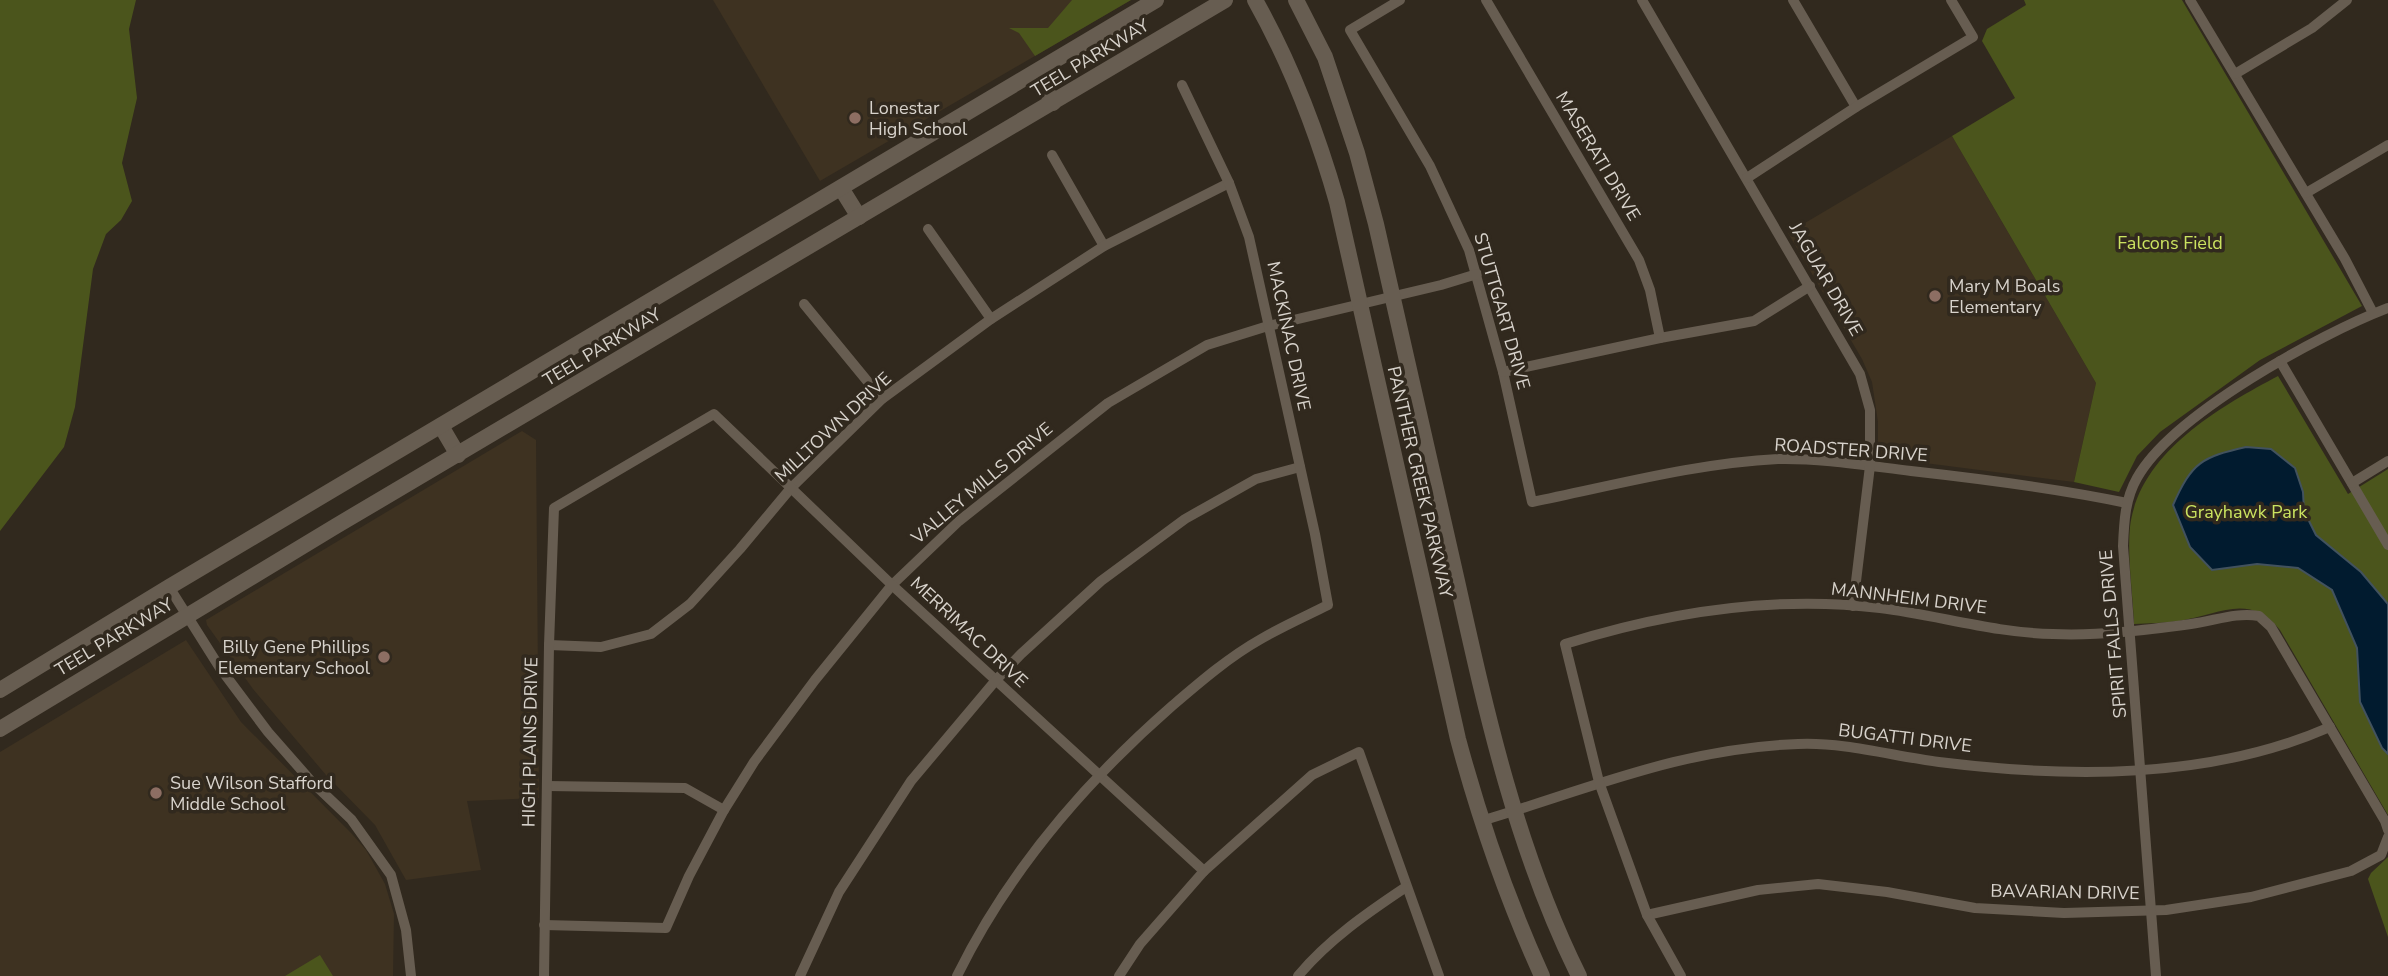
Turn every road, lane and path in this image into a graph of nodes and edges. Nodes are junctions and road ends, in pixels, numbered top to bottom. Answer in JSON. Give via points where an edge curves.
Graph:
{"nodes":[{"id":1,"x":1156,"y":0,"type":"edge"},
{"id":2,"x":1225,"y":0,"type":"edge"},
{"id":3,"x":1255,"y":0,"type":"edge"},
{"id":4,"x":1296,"y":0,"type":"edge"},
{"id":5,"x":1399,"y":0,"type":"edge"},
{"id":6,"x":1486,"y":0,"type":"edge"},
{"id":7,"x":1642,"y":0,"type":"edge"},
{"id":8,"x":1794,"y":0,"type":"edge"},
{"id":9,"x":1951,"y":0,"type":"edge"},
{"id":10,"x":2190,"y":0,"type":"edge"},
{"id":11,"x":2347,"y":0,"type":"edge"},
{"id":12,"x":1037,"y":72,"type":"junction"},
{"id":13,"x":2235,"y":74,"type":"junction"},
{"id":14,"x":1182,"y":85,"type":"dead end"},
{"id":15,"x":1053,"y":103,"type":"junction"},
{"id":16,"x":1856,"y":107,"type":"junction"},
{"id":17,"x":2388,"y":145,"type":"edge"},
{"id":18,"x":1052,"y":155,"type":"dead end"},
{"id":19,"x":1747,"y":178,"type":"junction"},
{"id":20,"x":1229,"y":183,"type":"junction"},
{"id":21,"x":841,"y":188,"type":"junction"},
{"id":22,"x":2306,"y":193,"type":"junction"},
{"id":23,"x":859,"y":217,"type":"junction"},
{"id":24,"x":928,"y":229,"type":"dead end"},
{"id":25,"x":1104,"y":246,"type":"junction"},
{"id":26,"x":1477,"y":274,"type":"junction"},
{"id":27,"x":1810,"y":286,"type":"junction"},
{"id":28,"x":1393,"y":297,"type":"junction"},
{"id":29,"x":804,"y":304,"type":"dead end"},
{"id":30,"x":1360,"y":304,"type":"junction"},
{"id":31,"x":2388,"y":307,"type":"edge"},
{"id":32,"x":2373,"y":313,"type":"junction"},
{"id":33,"x":991,"y":319,"type":"junction"},
{"id":34,"x":1268,"y":326,"type":"junction"},
{"id":35,"x":1660,"y":338,"type":"junction"},
{"id":36,"x":2280,"y":360,"type":"junction"},
{"id":37,"x":1503,"y":372,"type":"junction"},
{"id":38,"x":882,"y":400,"type":"junction"},
{"id":39,"x":441,"y":426,"type":"junction"},
{"id":40,"x":458,"y":455,"type":"junction"},
{"id":41,"x":2388,"y":461,"type":"edge"},
{"id":42,"x":1870,"y":466,"type":"junction"},
{"id":43,"x":1300,"y":467,"type":"junction"},
{"id":44,"x":2352,"y":483,"type":"junction"},
{"id":45,"x":791,"y":488,"type":"junction"},
{"id":46,"x":1532,"y":502,"type":"joint"},
{"id":47,"x":2127,"y":503,"type":"junction"},
{"id":48,"x":554,"y":508,"type":"joint"},
{"id":49,"x":2388,"y":545,"type":"edge"},
{"id":50,"x":892,"y":585,"type":"junction"},
{"id":51,"x":169,"y":587,"type":"junction"},
{"id":52,"x":1853,"y":606,"type":"junction"},
{"id":53,"x":186,"y":616,"type":"junction"},
{"id":54,"x":2129,"y":631,"type":"junction"},
{"id":55,"x":549,"y":645,"type":"junction"},
{"id":56,"x":996,"y":680,"type":"junction"},
{"id":57,"x":0,"y":690,"type":"edge"},
{"id":58,"x":2330,"y":727,"type":"junction"},
{"id":59,"x":0,"y":729,"type":"edge"},
{"id":60,"x":2141,"y":771,"type":"junction"},
{"id":61,"x":1099,"y":775,"type":"junction"},
{"id":62,"x":1599,"y":782,"type":"junction"},
{"id":63,"x":547,"y":786,"type":"junction"},
{"id":64,"x":724,"y":810,"type":"junction"},
{"id":65,"x":1513,"y":811,"type":"junction"},
{"id":66,"x":1480,"y":821,"type":"junction"},
{"id":67,"x":2388,"y":830,"type":"edge"},
{"id":68,"x":2388,"y":837,"type":"edge"},
{"id":69,"x":2388,"y":843,"type":"edge"},
{"id":70,"x":1204,"y":871,"type":"junction"},
{"id":71,"x":1406,"y":887,"type":"junction"},
{"id":72,"x":2151,"y":910,"type":"junction"},
{"id":73,"x":1647,"y":915,"type":"junction"},
{"id":74,"x":544,"y":925,"type":"junction"},
{"id":75,"x":411,"y":976,"type":"edge"},
{"id":76,"x":544,"y":976,"type":"edge"},
{"id":77,"x":800,"y":976,"type":"edge"},
{"id":78,"x":957,"y":976,"type":"edge"},
{"id":79,"x":1119,"y":976,"type":"edge"},
{"id":80,"x":1298,"y":976,"type":"edge"},
{"id":81,"x":1439,"y":976,"type":"edge"},
{"id":82,"x":1542,"y":976,"type":"edge"},
{"id":83,"x":1579,"y":976,"type":"edge"},
{"id":84,"x":1682,"y":976,"type":"edge"},
{"id":85,"x":2156,"y":976,"type":"edge"}],
"edges":[{"from":1,"to":12,"type":"main road","name":"TEEL PARKWAY"},
{"from":2,"to":15,"type":"main road","name":"TEEL PARKWAY"},
{"from":3,"to":30,"type":"main road","name":"PANTHER CREEK PARKWAY","via":[[1288,65],[1320,145]]},
{"from":4,"to":28,"type":"main road","name":"PANTHER CREEK PARKWAY","via":[[1325,57],[1353,141]]},
{"from":5,"to":26,"type":"street","name":"STUTTGART DRIVE","via":[[1350,30],[1430,166]]},
{"from":6,"to":35,"type":"street","name":"MASERATI DRIVE","via":[[1639,260]]},
{"from":7,"to":19,"type":"street","name":"JAGUAR DRIVE"},
{"from":8,"to":16,"type":"street"},
{"from":9,"to":16,"type":"street","via":[[1973,37]]},
{"from":10,"to":13,"type":"street"},
{"from":11,"to":13,"type":"street","via":[[2312,28]]},
{"from":12,"to":15,"type":"main road"},
{"from":12,"to":21,"type":"main road","name":"TEEL PARKWAY"},
{"from":13,"to":22,"type":"street"},
{"from":14,"to":20,"type":"street","name":"MACKINAC DRIVE"},
{"from":15,"to":23,"type":"main road","name":"TEEL PARKWAY"},
{"from":16,"to":19,"type":"street"},
{"from":17,"to":22,"type":"street"},
{"from":18,"to":25,"type":"street"},
{"from":19,"to":27,"type":"street","name":"JAGUAR DRIVE"},
{"from":20,"to":25,"type":"street","name":"MILLTOWN DRIVE"},
{"from":20,"to":34,"type":"street","name":"MACKINAC DRIVE","via":[[1249,237]]},
{"from":21,"to":23,"type":"main road"},
{"from":21,"to":39,"type":"main road","name":"TEEL PARKWAY"},
{"from":22,"to":32,"type":"street"},
{"from":23,"to":40,"type":"main road","name":"TEEL PARKWAY"},
{"from":24,"to":33,"type":"street"},
{"from":25,"to":33,"type":"street","name":"MILLTOWN DRIVE"},
{"from":26,"to":28,"type":"street","name":"VALLEY MILLS DRIVE"},
{"from":26,"to":37,"type":"street","name":"STUTTGART DRIVE"},
{"from":27,"to":35,"type":"street","via":[[1754,321]]},
{"from":27,"to":42,"type":"street","name":"JAGUAR DRIVE","via":[[1860,374],[1870,410]]},
{"from":28,"to":30,"type":"street","name":"VALLEY MILLS DRIVE"},
{"from":28,"to":65,"type":"main road","name":"PANTHER CREEK PARKWAY"},
{"from":29,"to":38,"type":"street"},
{"from":30,"to":34,"type":"street","name":"VALLEY MILLS DRIVE"},
{"from":30,"to":66,"type":"main road","name":"PANTHER CREEK PARKWAY"},
{"from":31,"to":32,"type":"street","name":"SPIRIT FALLS DRIVE"},
{"from":32,"to":36,"type":"street","name":"SPIRIT FALLS DRIVE"},
{"from":33,"to":38,"type":"street","name":"MILLTOWN DRIVE"},
{"from":34,"to":43,"type":"street","name":"MACKINAC DRIVE"},
{"from":34,"to":50,"type":"street","name":"VALLEY MILLS DRIVE","via":[[1207,345],[1108,403],[959,521]]},
{"from":35,"to":37,"type":"street"},
{"from":36,"to":44,"type":"street"},
{"from":36,"to":47,"type":"street","name":"SPIRIT FALLS DRIVE","via":[[2202,412],[2161,448],[2136,479]]},
{"from":37,"to":46,"type":"street","name":"STUTTGART DRIVE"},
{"from":38,"to":45,"type":"street","name":"MILLTOWN DRIVE"},
{"from":39,"to":40,"type":"main road"},
{"from":39,"to":51,"type":"main road","name":"TEEL PARKWAY"},
{"from":40,"to":53,"type":"main road","name":"TEEL PARKWAY"},
{"from":41,"to":44,"type":"street"},
{"from":42,"to":46,"type":"street","name":"ROADSTER DRIVE","via":[[1780,459],[1714,466]]},
{"from":42,"to":47,"type":"street","name":"ROADSTER DRIVE","via":[[2063,489]]},
{"from":42,"to":52,"type":"street","name":"JAGUAR DRIVE"},
{"from":43,"to":56,"type":"street","via":[[1256,480],[1185,519],[1101,582]]},
{"from":43,"to":61,"type":"street","name":"MACKINAC DRIVE","via":[[1328,605],[1260,639],[1200,682]]},
{"from":44,"to":49,"type":"street"},
{"from":45,"to":48,"type":"street","name":"MERRIMAC DRIVE","via":[[714,414]]},
{"from":45,"to":50,"type":"street","name":"MERRIMAC DRIVE"},
{"from":45,"to":55,"type":"street","name":"MILLTOWN DRIVE","via":[[690,604],[651,634],[601,647]]},
{"from":47,"to":54,"type":"street","name":"SPIRIT FALLS DRIVE","via":[[2123,545]]},
{"from":48,"to":55,"type":"street","name":"HIGH PLAINS DRIVE"},
{"from":50,"to":56,"type":"street","name":"MERRIMAC DRIVE"},
{"from":50,"to":64,"type":"street","name":"VALLEY MILLS DRIVE","via":[[754,762]]},
{"from":51,"to":53,"type":"street"},
{"from":51,"to":57,"type":"main road","name":"TEEL PARKWAY"},
{"from":52,"to":54,"type":"street","name":"MANNHEIM DRIVE","via":[[2053,634]]},
{"from":52,"to":62,"type":"street","name":"MANNHEIM DRIVE","via":[[1798,603],[1710,609],[1614,628],[1565,644]]},
{"from":53,"to":59,"type":"main road","name":"TEEL PARKWAY"},
{"from":53,"to":75,"type":"street","via":[[268,732],[372,846],[390,875],[406,930]]},
{"from":54,"to":58,"type":"street","name":"MANNHEIM DRIVE","via":[[2231,615],[2259,616],[2271,627]]},
{"from":54,"to":60,"type":"street","name":"SPIRIT FALLS DRIVE"},
{"from":55,"to":63,"type":"street","name":"HIGH PLAINS DRIVE"},
{"from":56,"to":61,"type":"street","name":"MERRIMAC DRIVE"},
{"from":56,"to":77,"type":"street","via":[[911,781],[839,892]]},
{"from":58,"to":60,"type":"street","name":"BUGATTI DRIVE","via":[[2260,751]]},
{"from":58,"to":67,"type":"street"},
{"from":60,"to":62,"type":"street","name":"BUGATTI DRIVE","via":[[1939,762],[1801,744],[1744,747],[1671,761]]},
{"from":60,"to":72,"type":"street","name":"SPIRIT FALLS DRIVE"},
{"from":61,"to":70,"type":"street","name":"MERRIMAC DRIVE"},
{"from":61,"to":78,"type":"street","via":[[1029,856],[979,932]]},
{"from":62,"to":65,"type":"street","name":"BUGATTI DRIVE"},
{"from":62,"to":73,"type":"street"},
{"from":63,"to":64,"type":"street","via":[[685,788]]},
{"from":63,"to":74,"type":"street","name":"HIGH PLAINS DRIVE"},
{"from":64,"to":74,"type":"street","name":"VALLEY MILLS DRIVE","via":[[666,928]]},
{"from":65,"to":66,"type":"street","name":"BUGATTI DRIVE"},
{"from":65,"to":83,"type":"main road","name":"PANTHER CREEK PARKWAY"},
{"from":66,"to":82,"type":"main road","name":"PANTHER CREEK PARKWAY"},
{"from":68,"to":69,"type":"street"},
{"from":69,"to":72,"type":"street","name":"BAVARIAN DRIVE","via":[[2381,855],[2351,871],[2251,897]]},
{"from":70,"to":71,"type":"street","via":[[1312,775],[1359,751]]},
{"from":70,"to":79,"type":"street","via":[[1140,944]]},
{"from":71,"to":80,"type":"street","via":[[1358,920]]},
{"from":71,"to":81,"type":"street"},
{"from":72,"to":73,"type":"street","name":"BAVARIAN DRIVE","via":[[2064,913],[1975,908],[1818,884],[1758,890]]},
{"from":72,"to":85,"type":"street","name":"SPIRIT FALLS DRIVE"},
{"from":73,"to":84,"type":"street"},
{"from":74,"to":76,"type":"street","name":"HIGH PLAINS DRIVE"}]}
